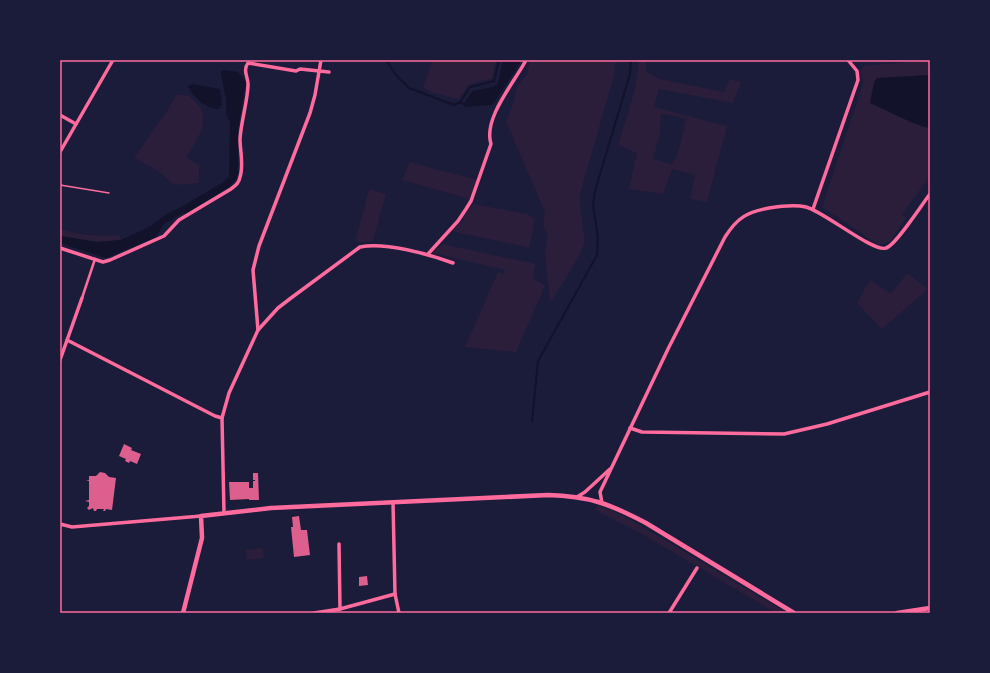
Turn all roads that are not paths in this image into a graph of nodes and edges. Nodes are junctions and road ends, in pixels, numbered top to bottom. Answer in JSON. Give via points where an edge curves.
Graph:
{"nodes":[{"id":1,"x":112,"y":60,"type":"edge"},
{"id":2,"x":321,"y":60,"type":"edge"},
{"id":3,"x":524,"y":60,"type":"edge"},
{"id":4,"x":848,"y":60,"type":"edge"},
{"id":5,"x":320,"y":70,"type":"junction"},
{"id":6,"x":330,"y":72,"type":"dead end"},
{"id":7,"x":60,"y":115,"type":"edge"},
{"id":8,"x":76,"y":124,"type":"junction"},
{"id":9,"x":60,"y":152,"type":"edge"},
{"id":10,"x":60,"y":185,"type":"edge"},
{"id":11,"x":109,"y":193,"type":"dead end"},
{"id":12,"x":930,"y":194,"type":"edge"},
{"id":13,"x":813,"y":209,"type":"junction"},
{"id":14,"x":60,"y":248,"type":"edge"},
{"id":15,"x":428,"y":254,"type":"junction"},
{"id":16,"x":95,"y":259,"type":"junction"},
{"id":17,"x":453,"y":263,"type":"dead end"},
{"id":18,"x":82,"y":298,"type":"joint"},
{"id":19,"x":258,"y":330,"type":"junction"},
{"id":20,"x":67,"y":340,"type":"junction"},
{"id":21,"x":60,"y":360,"type":"edge"},
{"id":22,"x":930,"y":392,"type":"edge"},
{"id":23,"x":222,"y":418,"type":"junction"},
{"id":24,"x":630,"y":428,"type":"junction"},
{"id":25,"x":612,"y":466,"type":"junction"},
{"id":26,"x":577,"y":497,"type":"junction"},
{"id":27,"x":393,"y":502,"type":"junction"},
{"id":28,"x":602,"y":502,"type":"junction"},
{"id":29,"x":224,"y":513,"type":"junction"},
{"id":30,"x":201,"y":516,"type":"junction"},
{"id":31,"x":62,"y":526,"type":"edge"},
{"id":32,"x":339,"y":544,"type":"dead end"},
{"id":33,"x":697,"y":568,"type":"dead end"},
{"id":34,"x":395,"y":594,"type":"junction"},
{"id":35,"x":930,"y":608,"type":"edge"},
{"id":36,"x":340,"y":609,"type":"junction"},
{"id":37,"x":183,"y":613,"type":"edge"},
{"id":38,"x":314,"y":613,"type":"edge"},
{"id":39,"x":399,"y":613,"type":"edge"},
{"id":40,"x":670,"y":613,"type":"edge"},
{"id":41,"x":794,"y":613,"type":"edge"},
{"id":42,"x":897,"y":613,"type":"edge"}],
"edges":[{"from":1,"to":8,"type":"street"},
{"from":2,"to":5,"type":"street"},
{"from":3,"to":15,"type":"street","via":[[518,76],[496,108],[488,137],[491,144],[471,201],[458,221]]},
{"from":4,"to":13,"type":"street","via":[[856,71],[858,80]]},
{"from":5,"to":6,"type":"street"},
{"from":5,"to":16,"type":"street","via":[[296,71],[248,63],[245,66],[248,84],[240,138],[241,168],[238,183],[179,220],[164,236],[110,260],[103,262]]},
{"from":5,"to":19,"type":"street","via":[[310,113],[256,255],[253,270]]},
{"from":7,"to":8,"type":"street"},
{"from":8,"to":9,"type":"street"},
{"from":10,"to":11,"type":"lane"},
{"from":12,"to":13,"type":"street","via":[[894,242],[882,249],[872,246]]},
{"from":13,"to":24,"type":"street","via":[[783,206],[758,210],[748,213],[732,226]]},
{"from":14,"to":16,"type":"street"},
{"from":15,"to":17,"type":"street"},
{"from":15,"to":19,"type":"street","via":[[384,247],[360,247],[285,303]]},
{"from":16,"to":18,"type":"street"},
{"from":18,"to":20,"type":"street"},
{"from":19,"to":23,"type":"street","via":[[233,383]]},
{"from":20,"to":21,"type":"street"},
{"from":20,"to":23,"type":"street"},
{"from":22,"to":24,"type":"street","via":[[827,424],[784,434],[642,432]]},
{"from":23,"to":29,"type":"street"},
{"from":24,"to":25,"type":"street"},
{"from":25,"to":26,"type":"street"},
{"from":25,"to":28,"type":"street","via":[[600,492]]},
{"from":26,"to":27,"type":"street","via":[[548,495]]},
{"from":26,"to":28,"type":"street"},
{"from":27,"to":29,"type":"street"},
{"from":27,"to":34,"type":"street"},
{"from":28,"to":41,"type":"street","via":[[646,523]]},
{"from":29,"to":30,"type":"street"},
{"from":30,"to":31,"type":"street"},
{"from":30,"to":37,"type":"street","via":[[202,538]]},
{"from":32,"to":36,"type":"street"},
{"from":33,"to":40,"type":"street"},
{"from":34,"to":36,"type":"street"},
{"from":34,"to":39,"type":"street"},
{"from":35,"to":42,"type":"street"},
{"from":36,"to":38,"type":"street"}]}
